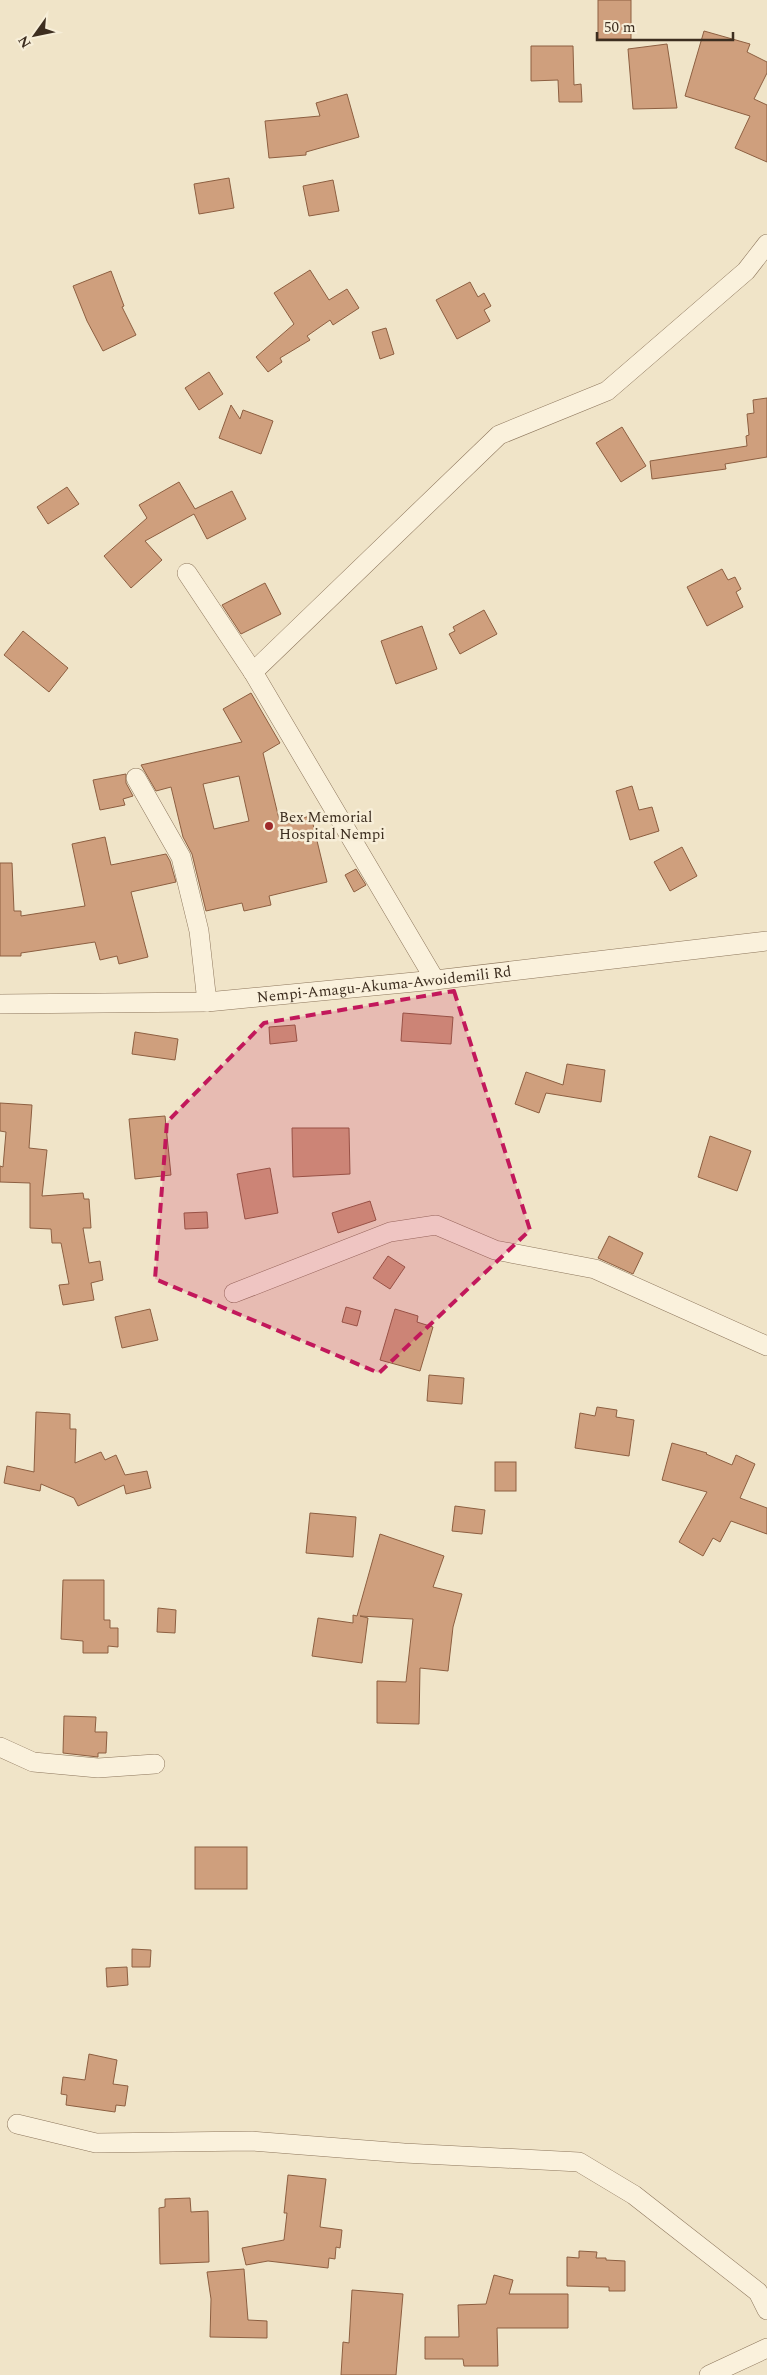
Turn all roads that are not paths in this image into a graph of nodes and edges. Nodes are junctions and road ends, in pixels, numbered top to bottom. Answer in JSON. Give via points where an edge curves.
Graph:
{"nodes":[{"id":1,"x":767,"y":244,"type":"edge"},
{"id":2,"x":187,"y":572,"type":"dead end"},
{"id":3,"x":253,"y":672,"type":"junction"},
{"id":4,"x":136,"y":778,"type":"dead end"},
{"id":5,"x":767,"y":941,"type":"edge"},
{"id":6,"x":435,"y":980,"type":"junction"},
{"id":7,"x":207,"y":1002,"type":"junction"},
{"id":8,"x":0,"y":1004,"type":"edge"},
{"id":9,"x":234,"y":1292,"type":"dead end"},
{"id":10,"x":767,"y":1346,"type":"edge"},
{"id":11,"x":0,"y":1747,"type":"edge"},
{"id":12,"x":155,"y":1764,"type":"dead end"},
{"id":13,"x":17,"y":2124,"type":"dead end"},
{"id":14,"x":767,"y":2310,"type":"edge"},
{"id":15,"x":767,"y":2348,"type":"edge"},
{"id":16,"x":709,"y":2375,"type":"edge"}],
"edges":[{"from":1,"to":3,"type":"street","via":[[746,271],[607,391],[499,434]]},
{"from":2,"to":3,"type":"street"},
{"from":3,"to":6,"type":"street"},
{"from":4,"to":7,"type":"street","via":[[181,857],[199,931]]},
{"from":5,"to":6,"type":"street","name":"Nempi-Amagu-Akuma-Awoidemili Rd"},
{"from":6,"to":7,"type":"street","name":"Nempi-Amagu-Akuma-Awoidemili Rd"},
{"from":7,"to":8,"type":"street","name":"Nempi-Amagu-Akuma-Awoidemili Rd"},
{"from":9,"to":10,"type":"street","via":[[390,1232],[436,1225],[495,1250],[595,1269]]},
{"from":11,"to":12,"type":"street","via":[[32,1762],[98,1768]]},
{"from":13,"to":14,"type":"street","via":[[96,2143],[252,2141],[579,2162],[634,2195],[758,2292]]},
{"from":15,"to":16,"type":"street"}]}
